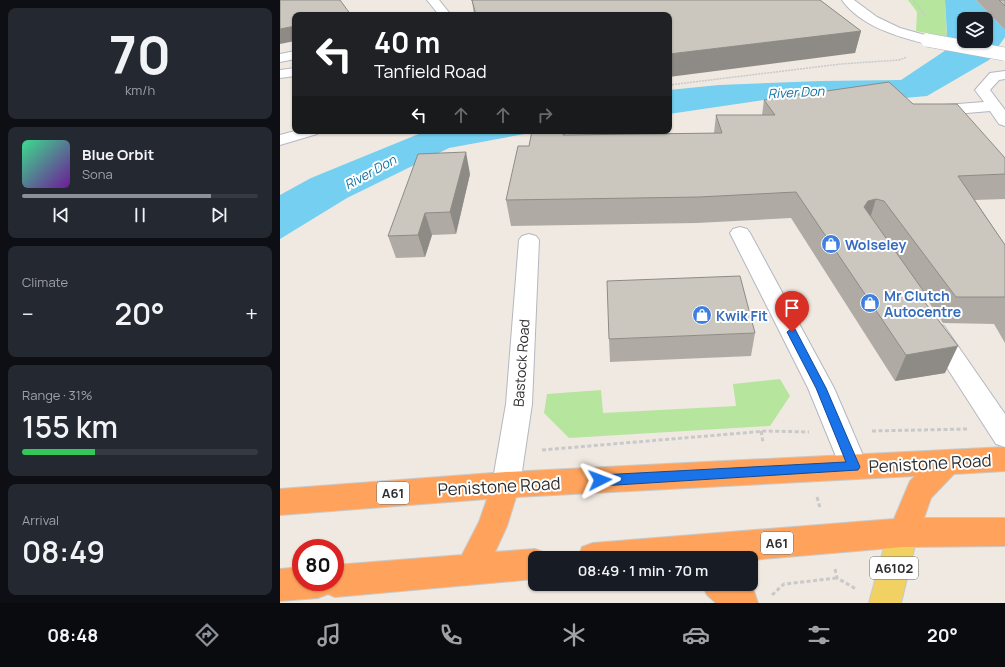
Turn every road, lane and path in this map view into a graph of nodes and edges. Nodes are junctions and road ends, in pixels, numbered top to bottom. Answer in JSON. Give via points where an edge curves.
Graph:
{"nodes":[{"id":1,"x":433,"y":0,"type":"edge"},
{"id":2,"x":848,"y":0,"type":"edge"},
{"id":3,"x":913,"y":0,"type":"edge"},
{"id":4,"x":443,"y":12,"type":"edge"},
{"id":5,"x":929,"y":19,"type":"dead end"},
{"id":6,"x":1004,"y":54,"type":"edge"},
{"id":7,"x":911,"y":55,"type":"dead end"},
{"id":8,"x":292,"y":56,"type":"edge"},
{"id":9,"x":280,"y":58,"type":"edge"},
{"id":10,"x":292,"y":72,"type":"edge"},
{"id":11,"x":280,"y":74,"type":"edge"},
{"id":12,"x":1005,"y":75,"type":"edge"},
{"id":13,"x":672,"y":85,"type":"edge"},
{"id":14,"x":994,"y":106,"type":"junction"},
{"id":15,"x":915,"y":112,"type":"edge"},
{"id":16,"x":1005,"y":121,"type":"edge"},
{"id":17,"x":301,"y":134,"type":"edge"},
{"id":18,"x":280,"y":140,"type":"edge"},
{"id":19,"x":740,"y":233,"type":"dead end"},
{"id":20,"x":529,"y":240,"type":"dead end"},
{"id":21,"x":925,"y":317,"type":"edge"},
{"id":22,"x":839,"y":432,"type":"junction"},
{"id":23,"x":1002,"y":432,"type":"edge"},
{"id":24,"x":511,"y":453,"type":"junction"},
{"id":25,"x":1005,"y":459,"type":"edge"},
{"id":26,"x":948,"y":461,"type":"junction"},
{"id":27,"x":854,"y":467,"type":"junction"},
{"id":28,"x":506,"y":485,"type":"junction"},
{"id":29,"x":280,"y":502,"type":"edge"},
{"id":30,"x":1005,"y":532,"type":"edge"},
{"id":31,"x":903,"y":533,"type":"junction"},
{"id":32,"x":703,"y":551,"type":"edge"},
{"id":33,"x":528,"y":565,"type":"edge"},
{"id":34,"x":472,"y":570,"type":"junction"},
{"id":35,"x":837,"y":578,"type":"dead end"},
{"id":36,"x":344,"y":580,"type":"edge"},
{"id":37,"x":292,"y":584,"type":"edge"},
{"id":38,"x":280,"y":585,"type":"edge"},
{"id":39,"x":733,"y":591,"type":"edge"},
{"id":40,"x":755,"y":601,"type":"edge"},
{"id":41,"x":885,"y":603,"type":"edge"}],
"edges":[{"from":1,"to":4,"type":"street"},
{"from":2,"to":6,"type":"street","bridge":true,"via":[[859,11],[907,36]]},
{"from":3,"to":5,"type":"path"},
{"from":7,"to":13,"type":"path","via":[[899,60],[841,64]]},
{"from":8,"to":9,"type":"street"},
{"from":10,"to":11,"type":"street"},
{"from":12,"to":14,"type":"street","via":[[995,76],[982,90]]},
{"from":14,"to":15,"type":"street"},
{"from":14,"to":16,"type":"street"},
{"from":17,"to":18,"type":"street"},
{"from":19,"to":22,"type":"street","via":[[821,388]]},
{"from":20,"to":24,"type":"street","name":"Bastock Road","via":[[519,404]]},
{"from":21,"to":23,"type":"street"},
{"from":22,"to":23,"type":"path"},
{"from":22,"to":24,"type":"path","via":[[766,431]]},
{"from":22,"to":27,"type":"street"},
{"from":24,"to":28,"type":"street","name":"Bastock Road"},
{"from":25,"to":26,"type":"highway","name":"Penistone Road","number":"A61"},
{"from":26,"to":27,"type":"highway","name":"Penistone Road","number":"A61"},
{"from":26,"to":31,"type":"highway","via":[[920,490]]},
{"from":27,"to":28,"type":"highway","name":"Penistone Road","number":"A61"},
{"from":28,"to":29,"type":"highway","name":"Penistone Road","number":"A61"},
{"from":28,"to":34,"type":"highway","via":[[492,526]]},
{"from":30,"to":31,"type":"highway","number":"A61"},
{"from":31,"to":32,"type":"highway","number":"A61"},
{"from":31,"to":41,"type":"main road","number":"A6102"},
{"from":33,"to":34,"type":"highway"},
{"from":34,"to":36,"type":"highway"},
{"from":35,"to":40,"type":"path","via":[[784,584]]},
{"from":37,"to":38,"type":"highway"},
{"from":39,"to":40,"type":"highway"}]}
